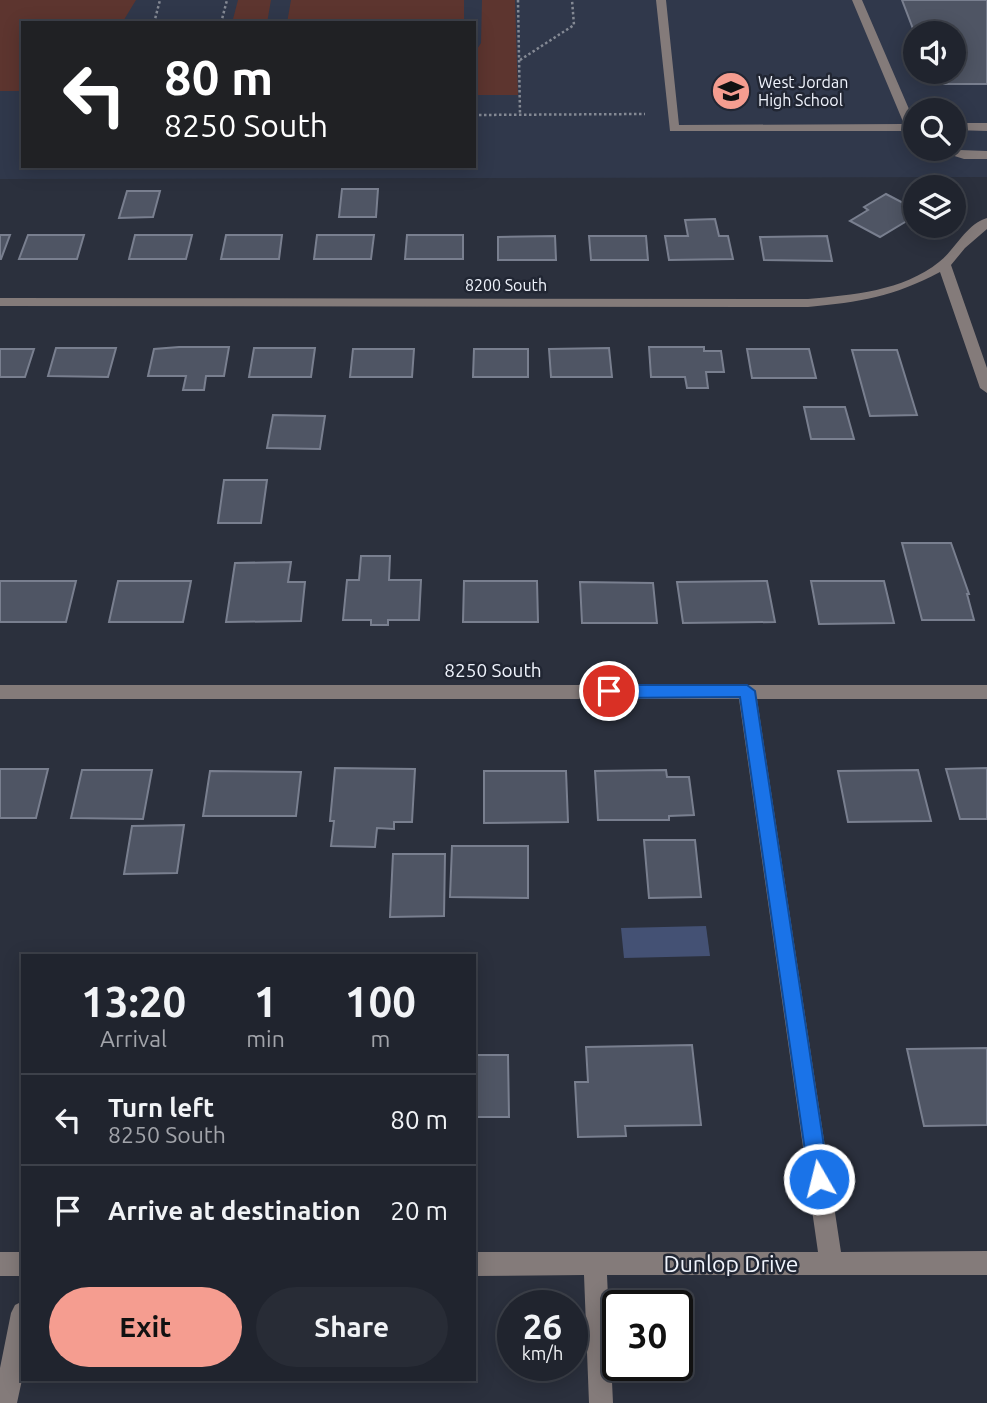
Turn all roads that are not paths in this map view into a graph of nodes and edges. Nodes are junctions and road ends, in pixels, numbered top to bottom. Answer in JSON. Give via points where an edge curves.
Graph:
{"nodes":[{"id":1,"x":661,"y":0,"type":"edge"},
{"id":2,"x":857,"y":0,"type":"edge"},
{"id":3,"x":903,"y":103,"type":"edge"},
{"id":4,"x":966,"y":127,"type":"edge"},
{"id":5,"x":987,"y":127,"type":"edge"},
{"id":6,"x":903,"y":128,"type":"edge"},
{"id":7,"x":966,"y":155,"type":"edge"},
{"id":8,"x":987,"y":155,"type":"edge"},
{"id":9,"x":987,"y":222,"type":"edge"},
{"id":10,"x":944,"y":265,"type":"junction"},
{"id":11,"x":0,"y":302,"type":"edge"},
{"id":12,"x":987,"y":388,"type":"edge"},
{"id":13,"x":747,"y":691,"type":"junction"},
{"id":14,"x":0,"y":692,"type":"edge"},
{"id":15,"x":987,"y":692,"type":"edge"},
{"id":16,"x":987,"y":1263,"type":"edge"},
{"id":17,"x":0,"y":1264,"type":"edge"},
{"id":18,"x":21,"y":1264,"type":"edge"},
{"id":19,"x":476,"y":1264,"type":"edge"},
{"id":20,"x":595,"y":1264,"type":"junction"},
{"id":21,"x":831,"y":1264,"type":"junction"},
{"id":22,"x":21,"y":1323,"type":"edge"},
{"id":23,"x":5,"y":1403,"type":"edge"},
{"id":24,"x":601,"y":1403,"type":"edge"}],
"edges":[{"from":1,"to":6,"type":"street","via":[[674,129]]},
{"from":2,"to":3,"type":"street"},
{"from":4,"to":5,"type":"street"},
{"from":7,"to":8,"type":"street"},
{"from":9,"to":10,"type":"street","name":"8200 South"},
{"from":10,"to":11,"type":"street","name":"8200 South","via":[[902,286],[859,298],[808,303]]},
{"from":10,"to":12,"type":"street"},
{"from":13,"to":14,"type":"street","name":"8250 South"},
{"from":13,"to":15,"type":"street","name":"8250 South"},
{"from":13,"to":21,"type":"street"},
{"from":16,"to":21,"type":"street","name":"Dunlop Drive"},
{"from":17,"to":18,"type":"street"},
{"from":19,"to":20,"type":"street","name":"Dunlop Drive"},
{"from":20,"to":21,"type":"street","name":"Dunlop Drive"},
{"from":20,"to":24,"type":"street"},
{"from":22,"to":23,"type":"street"}]}
